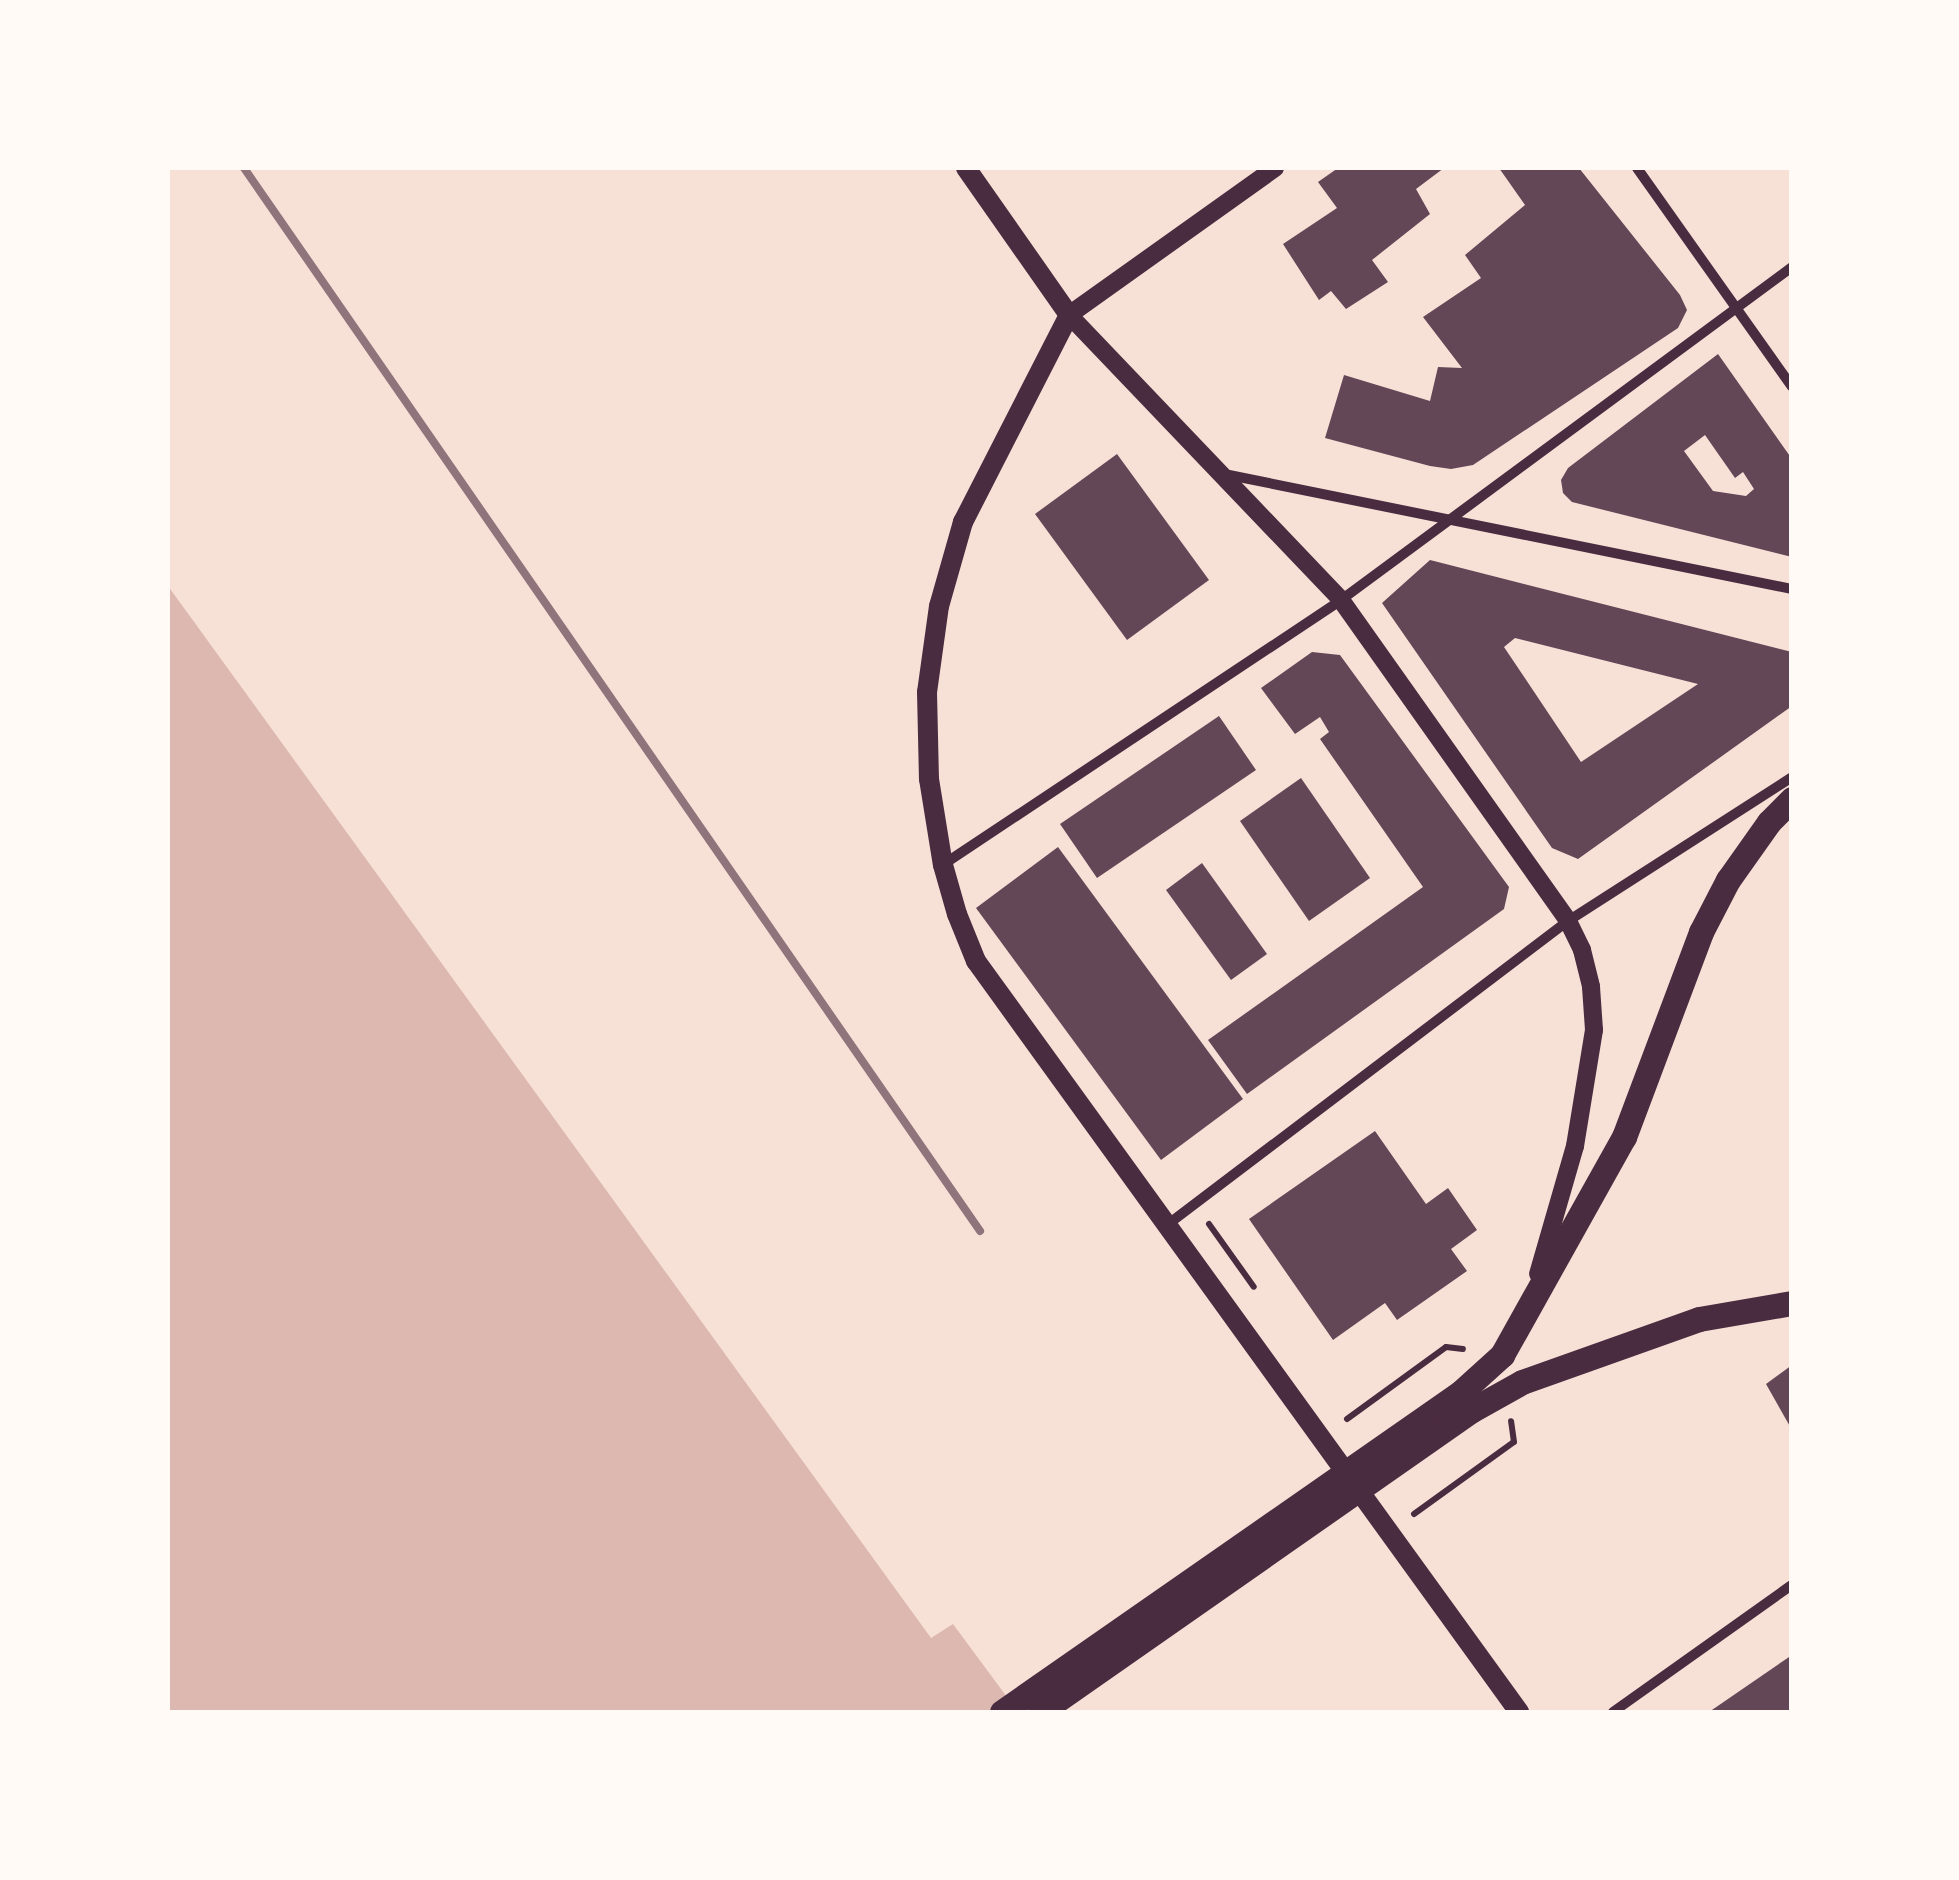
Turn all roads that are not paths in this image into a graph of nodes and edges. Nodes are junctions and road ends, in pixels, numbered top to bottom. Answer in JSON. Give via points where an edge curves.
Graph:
{"nodes":[{"id":1,"x":966,"y":168,"type":"edge"},
{"id":2,"x":1274,"y":168,"type":"edge"},
{"id":3,"x":1637,"y":168,"type":"edge"},
{"id":4,"x":1792,"y":268,"type":"edge"},
{"id":5,"x":1738,"y":306,"type":"junction"},
{"id":6,"x":1069,"y":315,"type":"junction"},
{"id":7,"x":1792,"y":386,"type":"edge"},
{"id":8,"x":1220,"y":473,"type":"junction"},
{"id":9,"x":1448,"y":522,"type":"junction"},
{"id":10,"x":1792,"y":588,"type":"edge"},
{"id":11,"x":1342,"y":600,"type":"junction"},
{"id":12,"x":1792,"y":777,"type":"edge"},
{"id":13,"x":1792,"y":800,"type":"edge"},
{"id":14,"x":943,"y":865,"type":"junction"},
{"id":15,"x":1568,"y":920,"type":"junction"},
{"id":16,"x":1166,"y":1225,"type":"junction"},
{"id":17,"x":1792,"y":1304,"type":"edge"},
{"id":18,"x":1526,"y":1319,"type":"junction"},
{"id":19,"x":1466,"y":1401,"type":"junction"},
{"id":20,"x":1792,"y":1585,"type":"edge"},
{"id":21,"x":1002,"y":1712,"type":"edge"},
{"id":22,"x":1040,"y":1712,"type":"edge"},
{"id":23,"x":1519,"y":1712,"type":"edge"},
{"id":24,"x":1613,"y":1712,"type":"edge"}],
"edges":[{"from":1,"to":6,"type":"main road"},
{"from":2,"to":6,"type":"street"},
{"from":3,"to":5,"type":"street"},
{"from":4,"to":5,"type":"street"},
{"from":5,"to":7,"type":"street"},
{"from":5,"to":9,"type":"street"},
{"from":6,"to":8,"type":"street"},
{"from":6,"to":14,"type":"main road","via":[[964,522],[940,606],[927,692],[929,780]]},
{"from":8,"to":9,"type":"street"},
{"from":8,"to":11,"type":"street"},
{"from":9,"to":10,"type":"street"},
{"from":9,"to":11,"type":"street"},
{"from":11,"to":14,"type":"street"},
{"from":11,"to":15,"type":"street"},
{"from":12,"to":15,"type":"street"},
{"from":13,"to":18,"type":"main road","via":[[1728,880],[1701,932],[1624,1137]]},
{"from":14,"to":16,"type":"main road","via":[[976,961]]},
{"from":15,"to":16,"type":"street"},
{"from":15,"to":18,"type":"street","via":[[1587,969],[1594,1030],[1575,1146]]},
{"from":16,"to":23,"type":"main road"},
{"from":17,"to":19,"type":"main road","via":[[1699,1319]]},
{"from":18,"to":19,"type":"main road"},
{"from":19,"to":21,"type":"main road"},
{"from":19,"to":22,"type":"main road"},
{"from":20,"to":24,"type":"street"}]}
